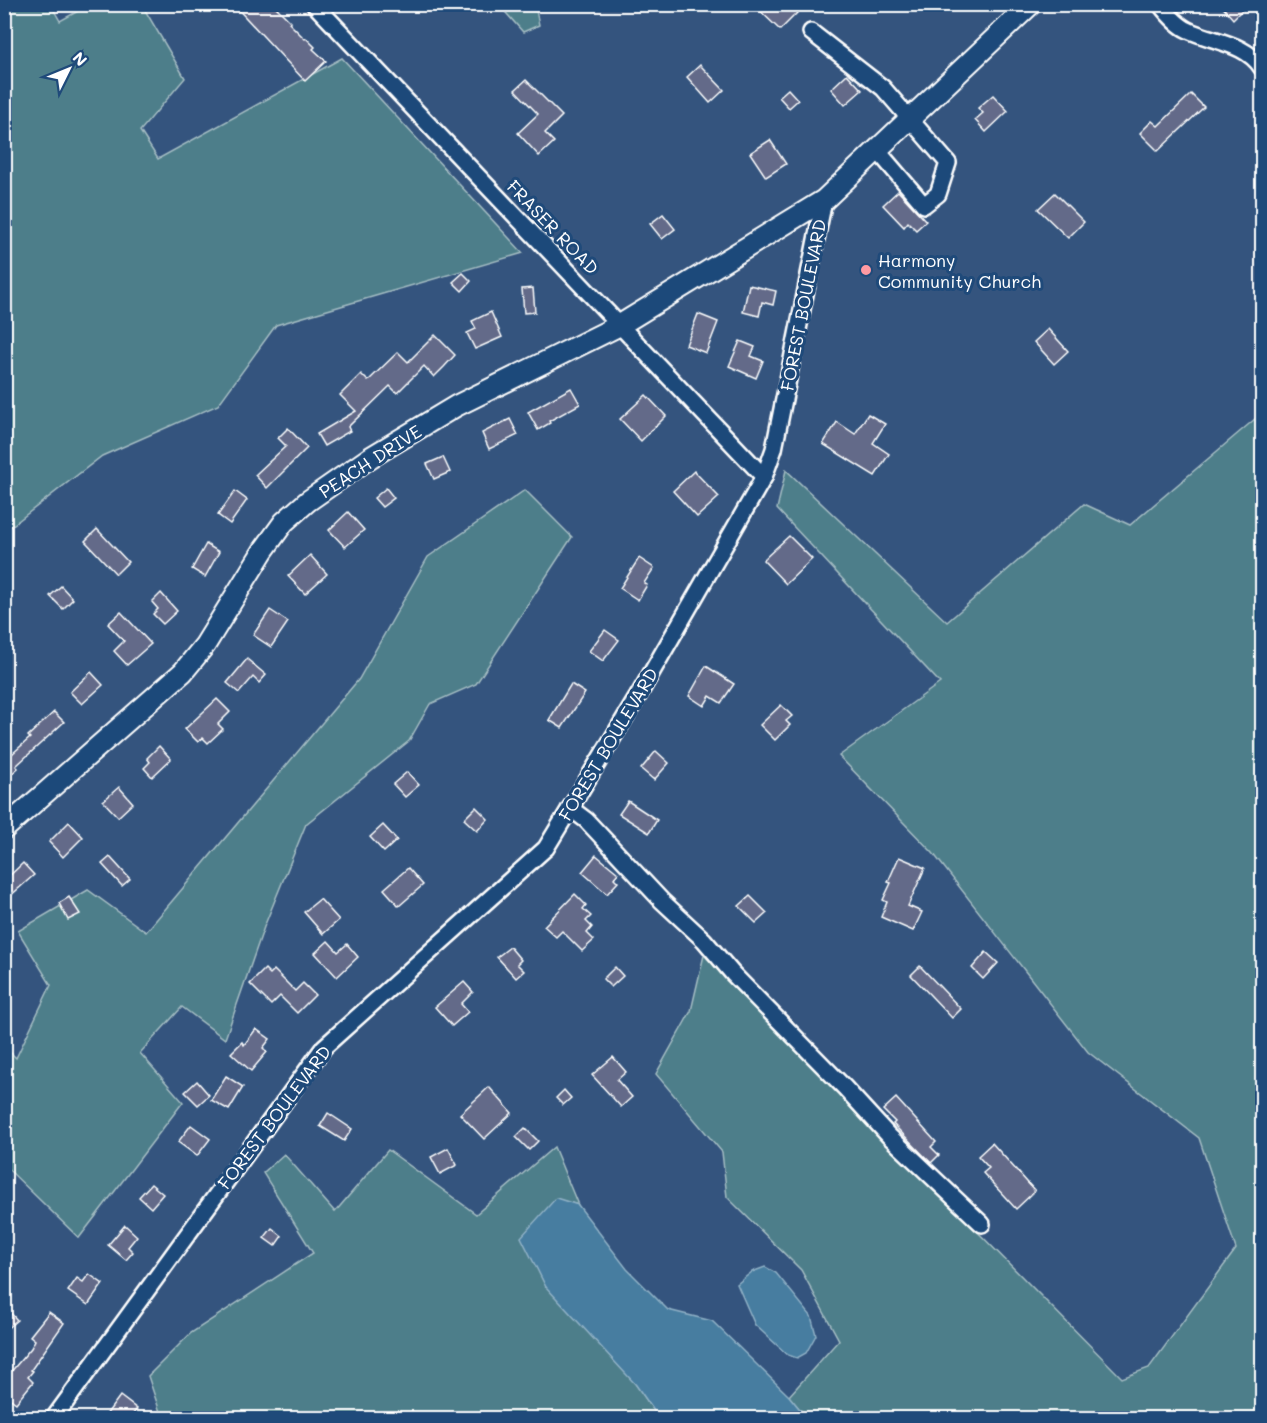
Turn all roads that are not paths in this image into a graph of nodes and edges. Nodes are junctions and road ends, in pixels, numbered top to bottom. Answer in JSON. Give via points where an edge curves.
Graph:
{"nodes":[{"id":1,"x":314,"y":4,"type":"edge"},
{"id":2,"x":1031,"y":4,"type":"edge"},
{"id":3,"x":1160,"y":4,"type":"edge"},
{"id":4,"x":811,"y":32,"type":"dead end"},
{"id":5,"x":1263,"y":68,"type":"edge"},
{"id":6,"x":910,"y":119,"type":"junction"},
{"id":7,"x":877,"y":150,"type":"junction"},
{"id":8,"x":824,"y":200,"type":"junction"},
{"id":9,"x":620,"y":325,"type":"junction"},
{"id":10,"x":764,"y":477,"type":"junction"},
{"id":11,"x":570,"y":808,"type":"junction"},
{"id":12,"x":4,"y":829,"type":"edge"},
{"id":13,"x":982,"y":1224,"type":"dead end"},
{"id":14,"x":54,"y":1419,"type":"edge"}],
"edges":[{"from":1,"to":9,"type":"street","name":"FRASER ROAD"},
{"from":2,"to":6,"type":"main road","name":"FOREST BOULEVARD"},
{"from":3,"to":5,"type":"street","via":[[1186,30],[1232,44]]},
{"from":4,"to":6,"type":"street","via":[[883,88]]},
{"from":6,"to":7,"type":"main road","name":"FOREST BOULEVARD"},
{"from":6,"to":7,"type":"street","via":[[948,163],[938,194],[924,205]]},
{"from":7,"to":8,"type":"main road","name":"FOREST BOULEVARD"},
{"from":8,"to":9,"type":"main road","name":"PEACH DRIVE"},
{"from":8,"to":10,"type":"street","name":"FOREST BOULEVARD","via":[[776,437]]},
{"from":9,"to":10,"type":"street","name":"FRASER ROAD"},
{"from":9,"to":12,"type":"main road","name":"PEACH DRIVE","via":[[456,406],[308,501],[284,522],[205,645],[183,672]]},
{"from":10,"to":11,"type":"street","name":"FOREST BOULEVARD"},
{"from":11,"to":13,"type":"street","via":[[704,940],[889,1136]]},
{"from":11,"to":14,"type":"street","name":"FOREST BOULEVARD","via":[[546,848],[324,1047]]}]}
